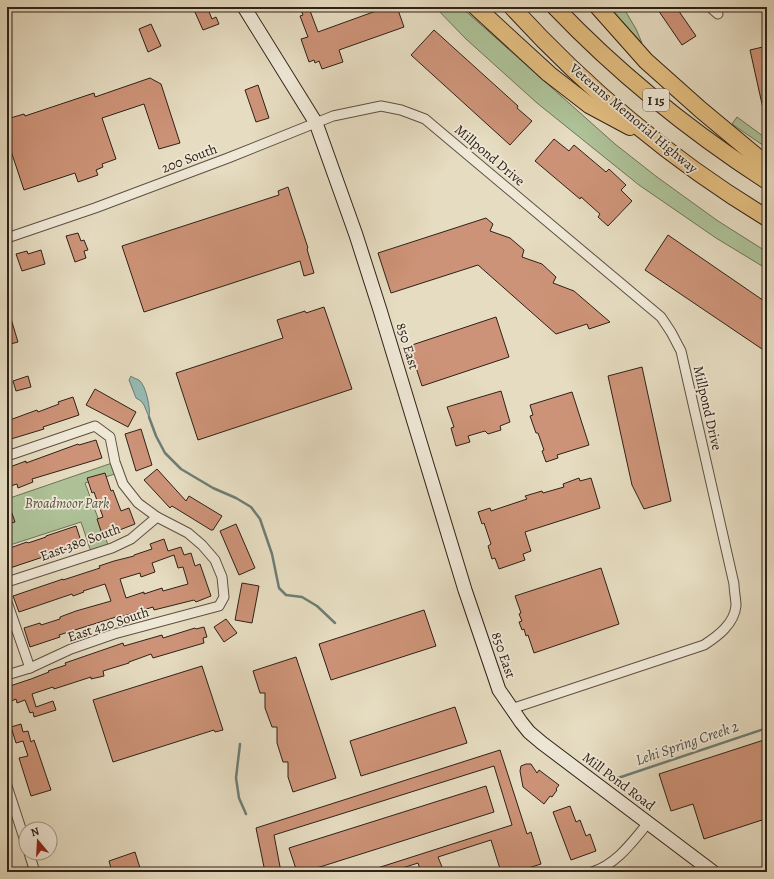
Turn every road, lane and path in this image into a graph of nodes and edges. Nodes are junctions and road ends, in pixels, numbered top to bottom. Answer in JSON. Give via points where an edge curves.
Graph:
{"nodes":[{"id":1,"x":244,"y":7,"type":"edge"},
{"id":2,"x":476,"y":7,"type":"edge"},
{"id":3,"x":512,"y":7,"type":"edge"},
{"id":4,"x":555,"y":7,"type":"edge"},
{"id":5,"x":598,"y":7,"type":"edge"},
{"id":6,"x":710,"y":7,"type":"edge"},
{"id":7,"x":718,"y":14,"type":"dead end"},
{"id":8,"x":381,"y":106,"type":"joint"},
{"id":9,"x":316,"y":123,"type":"junction"},
{"id":10,"x":663,"y":145,"type":"junction"},
{"id":11,"x":767,"y":165,"type":"edge"},
{"id":12,"x":767,"y":181,"type":"edge"},
{"id":13,"x":767,"y":218,"type":"edge"},
{"id":14,"x":7,"y":238,"type":"edge"},
{"id":15,"x":7,"y":456,"type":"edge"},
{"id":16,"x":157,"y":517,"type":"junction"},
{"id":17,"x":7,"y":582,"type":"edge"},
{"id":18,"x":7,"y":602,"type":"edge"},
{"id":19,"x":30,"y":668,"type":"junction"},
{"id":20,"x":7,"y":675,"type":"edge"},
{"id":21,"x":511,"y":708,"type":"junction"},
{"id":22,"x":7,"y":786,"type":"edge"},
{"id":23,"x":18,"y":821,"type":"edge"},
{"id":24,"x":648,"y":823,"type":"junction"},
{"id":25,"x":32,"y":861,"type":"edge"},
{"id":26,"x":35,"y":872,"type":"edge"},
{"id":27,"x":592,"y":872,"type":"edge"},
{"id":28,"x":713,"y":872,"type":"edge"}],
"edges":[{"from":1,"to":9,"type":"main road","name":"850 East"},
{"from":2,"to":10,"type":"highway","via":[[549,74],[589,105]]},
{"from":3,"to":10,"type":"highway","name":"Veterans Memorial Highway","number":"I 15","via":[[574,70]]},
{"from":4,"to":12,"type":"highway","name":"Veterans Memorial Highway","number":"I 15","via":[[601,52],[667,109]]},
{"from":5,"to":11,"type":"highway","via":[[646,61]]},
{"from":6,"to":7,"type":"street"},
{"from":8,"to":9,"type":"street","name":"200 South","via":[[333,116]]},
{"from":8,"to":21,"type":"street","name":"Millpond Drive","via":[[425,119],[661,317],[681,351],[734,584],[736,607],[730,622],[704,645]]},
{"from":9,"to":14,"type":"street","name":"200 South","via":[[90,210]]},
{"from":9,"to":21,"type":"main road","name":"850 East","via":[[380,310],[465,590],[499,690]]},
{"from":10,"to":13,"type":"highway","name":"Veterans Memorial Highway","number":"I 15"},
{"from":15,"to":16,"type":"street","via":[[95,426],[110,437],[123,484],[138,503]]},
{"from":16,"to":17,"type":"street","name":"East 380 South","via":[[131,539],[112,548]]},
{"from":16,"to":19,"type":"street","name":"East 420 South","via":[[188,533],[215,560],[222,577],[224,597],[219,606],[114,634],[71,649]]},
{"from":18,"to":19,"type":"street"},
{"from":19,"to":20,"type":"street","name":"East 420 South"},
{"from":21,"to":24,"type":"main road","name":"Mill Pond Road","via":[[529,732],[542,743]]},
{"from":22,"to":23,"type":"street"},
{"from":24,"to":27,"type":"street","via":[[629,847],[614,860]]},
{"from":24,"to":28,"type":"main road","name":"Mill Pond Road"},
{"from":25,"to":26,"type":"street"}]}
